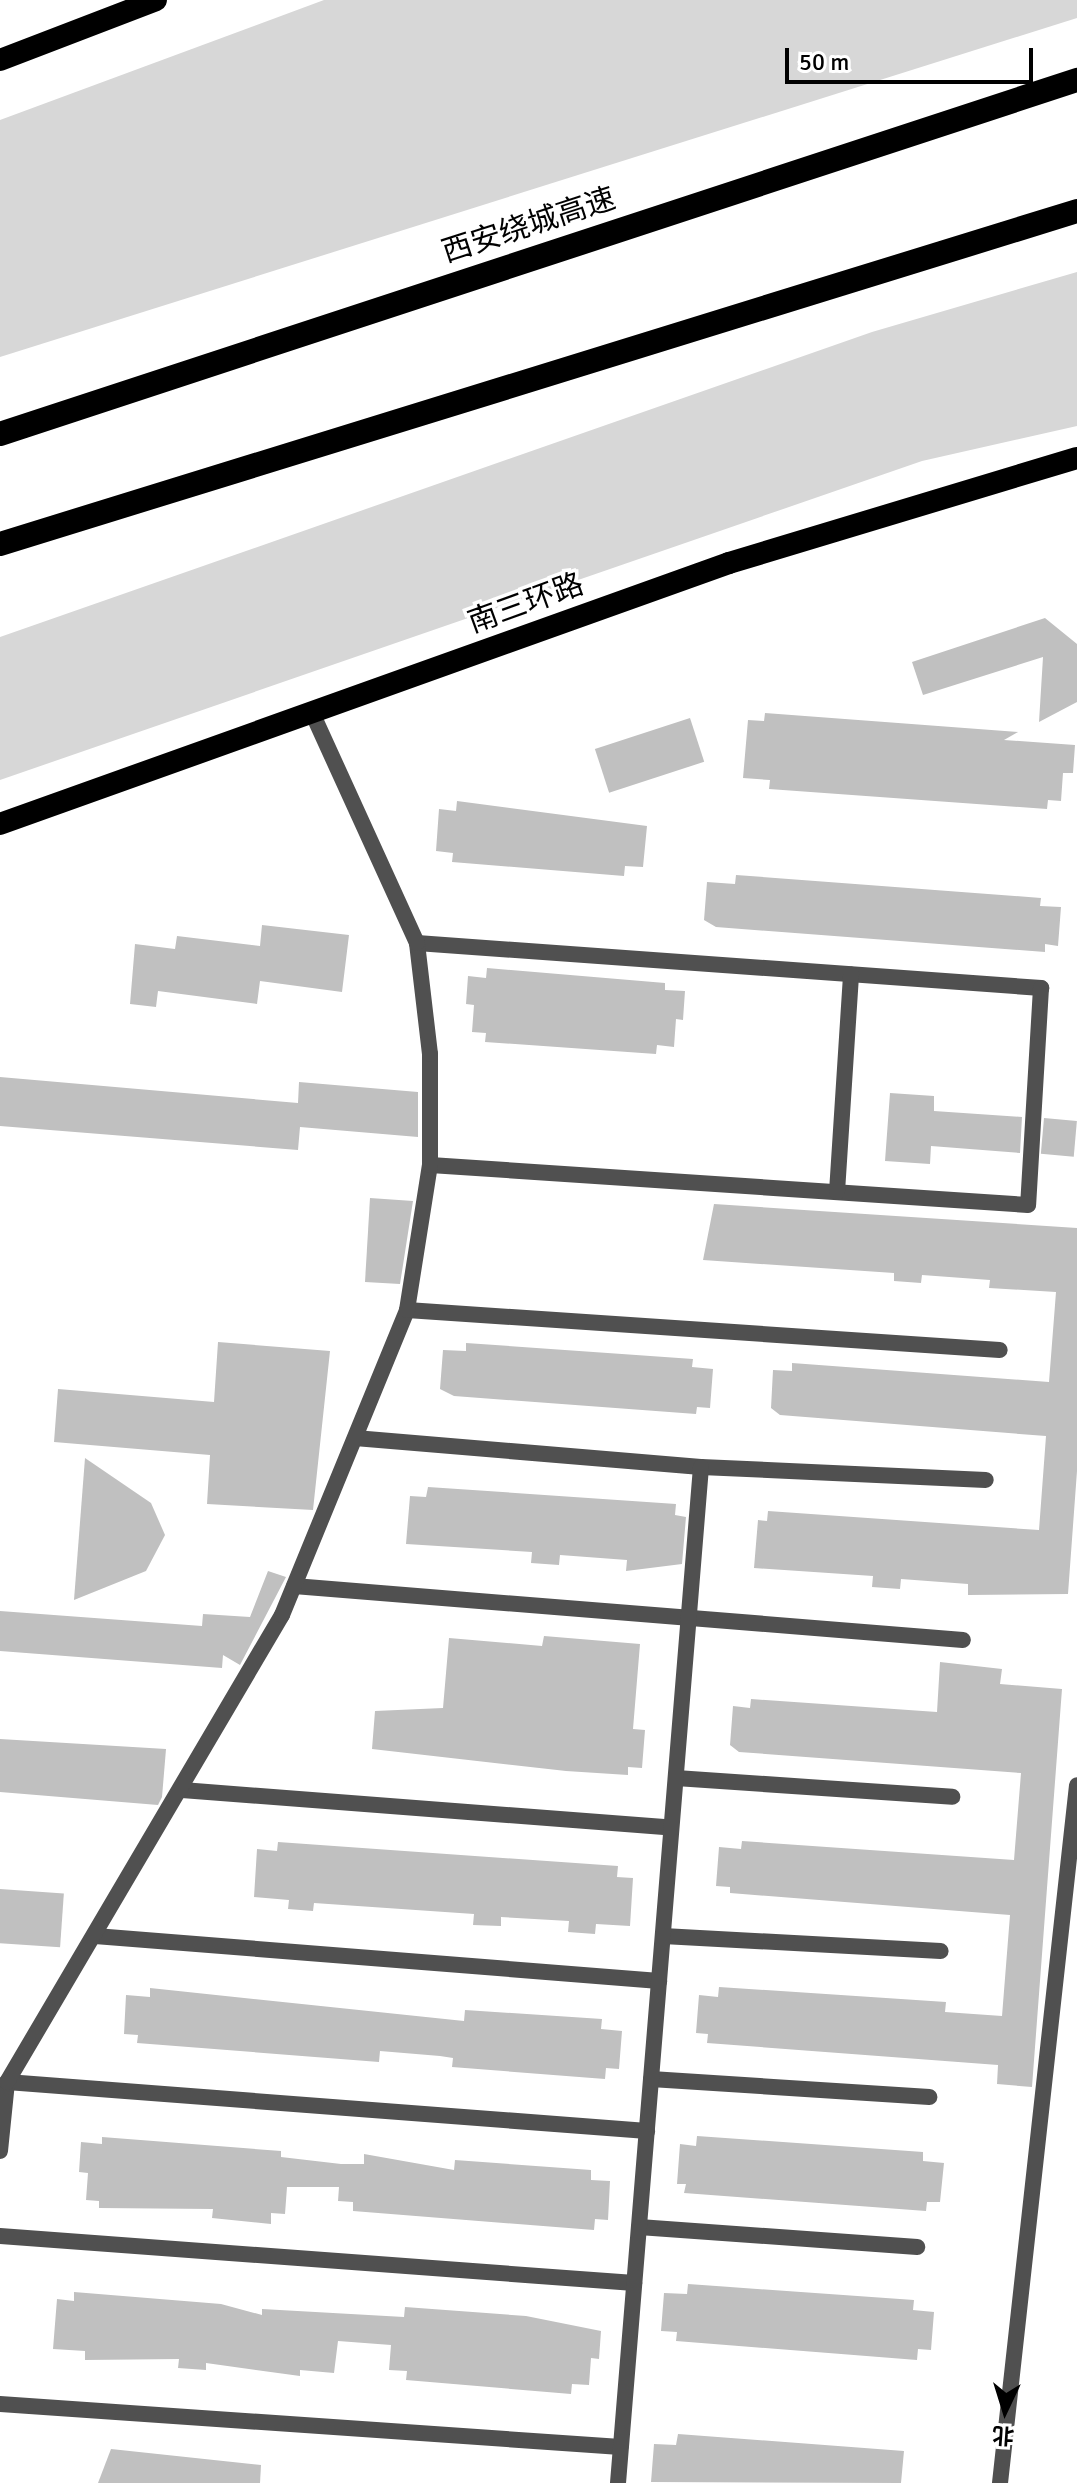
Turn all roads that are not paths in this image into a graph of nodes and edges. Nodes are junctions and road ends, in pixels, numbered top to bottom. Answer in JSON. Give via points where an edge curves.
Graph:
{"nodes":[{"id":1,"x":156,"y":0,"type":"edge"},
{"id":2,"x":0,"y":60,"type":"edge"},
{"id":3,"x":1077,"y":80,"type":"edge"},
{"id":4,"x":1077,"y":211,"type":"edge"},
{"id":5,"x":0,"y":434,"type":"edge"},
{"id":6,"x":1077,"y":458,"type":"edge"},
{"id":7,"x":0,"y":544,"type":"edge"},
{"id":8,"x":312,"y":713,"type":"junction"},
{"id":9,"x":0,"y":824,"type":"edge"},
{"id":10,"x":417,"y":943,"type":"junction"},
{"id":11,"x":851,"y":974,"type":"junction"},
{"id":12,"x":430,"y":1165,"type":"junction"},
{"id":13,"x":837,"y":1192,"type":"junction"},
{"id":14,"x":407,"y":1310,"type":"junction"},
{"id":15,"x":1000,"y":1350,"type":"dead end"},
{"id":16,"x":355,"y":1438,"type":"junction"},
{"id":17,"x":701,"y":1467,"type":"junction"},
{"id":18,"x":986,"y":1480,"type":"dead end"},
{"id":19,"x":294,"y":1586,"type":"junction"},
{"id":20,"x":689,"y":1618,"type":"junction"},
{"id":21,"x":963,"y":1640,"type":"dead end"},
{"id":22,"x":676,"y":1778,"type":"junction"},
{"id":23,"x":1077,"y":1785,"type":"edge"},
{"id":24,"x":182,"y":1790,"type":"junction"},
{"id":25,"x":952,"y":1797,"type":"dead end"},
{"id":26,"x":671,"y":1828,"type":"junction"},
{"id":27,"x":95,"y":1936,"type":"junction"},
{"id":28,"x":663,"y":1936,"type":"junction"},
{"id":29,"x":941,"y":1951,"type":"dead end"},
{"id":30,"x":659,"y":1981,"type":"junction"},
{"id":31,"x":651,"y":2079,"type":"junction"},
{"id":32,"x":7,"y":2082,"type":"junction"},
{"id":33,"x":929,"y":2097,"type":"dead end"},
{"id":34,"x":647,"y":2131,"type":"junction"},
{"id":35,"x":0,"y":2151,"type":"edge"},
{"id":36,"x":639,"y":2227,"type":"junction"},
{"id":37,"x":0,"y":2236,"type":"edge"},
{"id":38,"x":917,"y":2247,"type":"dead end"},
{"id":39,"x":634,"y":2283,"type":"junction"},
{"id":40,"x":0,"y":2404,"type":"edge"},
{"id":41,"x":621,"y":2447,"type":"junction"},
{"id":42,"x":618,"y":2483,"type":"edge"},
{"id":43,"x":1000,"y":2483,"type":"edge"}],
"edges":[{"from":1,"to":2,"type":"highway"},
{"from":3,"to":5,"type":"highway","name":"西安绕城高速"},
{"from":4,"to":7,"type":"highway"},
{"from":6,"to":8,"type":"highway","name":"南三环路","via":[[729,563]]},
{"from":8,"to":9,"type":"highway","name":"南三环路"},
{"from":8,"to":10,"type":"street"},
{"from":10,"to":11,"type":"street"},
{"from":10,"to":12,"type":"street","via":[[430,1054]]},
{"from":11,"to":13,"type":"street"},
{"from":11,"to":13,"type":"street","via":[[1041,988],[1028,1205]]},
{"from":12,"to":13,"type":"street"},
{"from":12,"to":14,"type":"street"},
{"from":14,"to":15,"type":"street"},
{"from":14,"to":16,"type":"street"},
{"from":16,"to":17,"type":"street"},
{"from":16,"to":19,"type":"street"},
{"from":17,"to":18,"type":"street"},
{"from":17,"to":20,"type":"street"},
{"from":19,"to":20,"type":"street"},
{"from":19,"to":24,"type":"street"},
{"from":20,"to":21,"type":"street"},
{"from":20,"to":22,"type":"street"},
{"from":22,"to":25,"type":"street"},
{"from":22,"to":26,"type":"street"},
{"from":23,"to":43,"type":"street"},
{"from":24,"to":26,"type":"street"},
{"from":24,"to":27,"type":"street"},
{"from":26,"to":28,"type":"street"},
{"from":27,"to":30,"type":"street"},
{"from":27,"to":32,"type":"street"},
{"from":28,"to":29,"type":"street"},
{"from":28,"to":30,"type":"street"},
{"from":30,"to":31,"type":"street"},
{"from":31,"to":33,"type":"street"},
{"from":31,"to":34,"type":"street"},
{"from":32,"to":34,"type":"street"},
{"from":32,"to":35,"type":"street"},
{"from":34,"to":36,"type":"street"},
{"from":36,"to":38,"type":"street"},
{"from":36,"to":39,"type":"street"},
{"from":37,"to":39,"type":"street"},
{"from":39,"to":41,"type":"street"},
{"from":40,"to":41,"type":"street"},
{"from":41,"to":42,"type":"street"}]}
